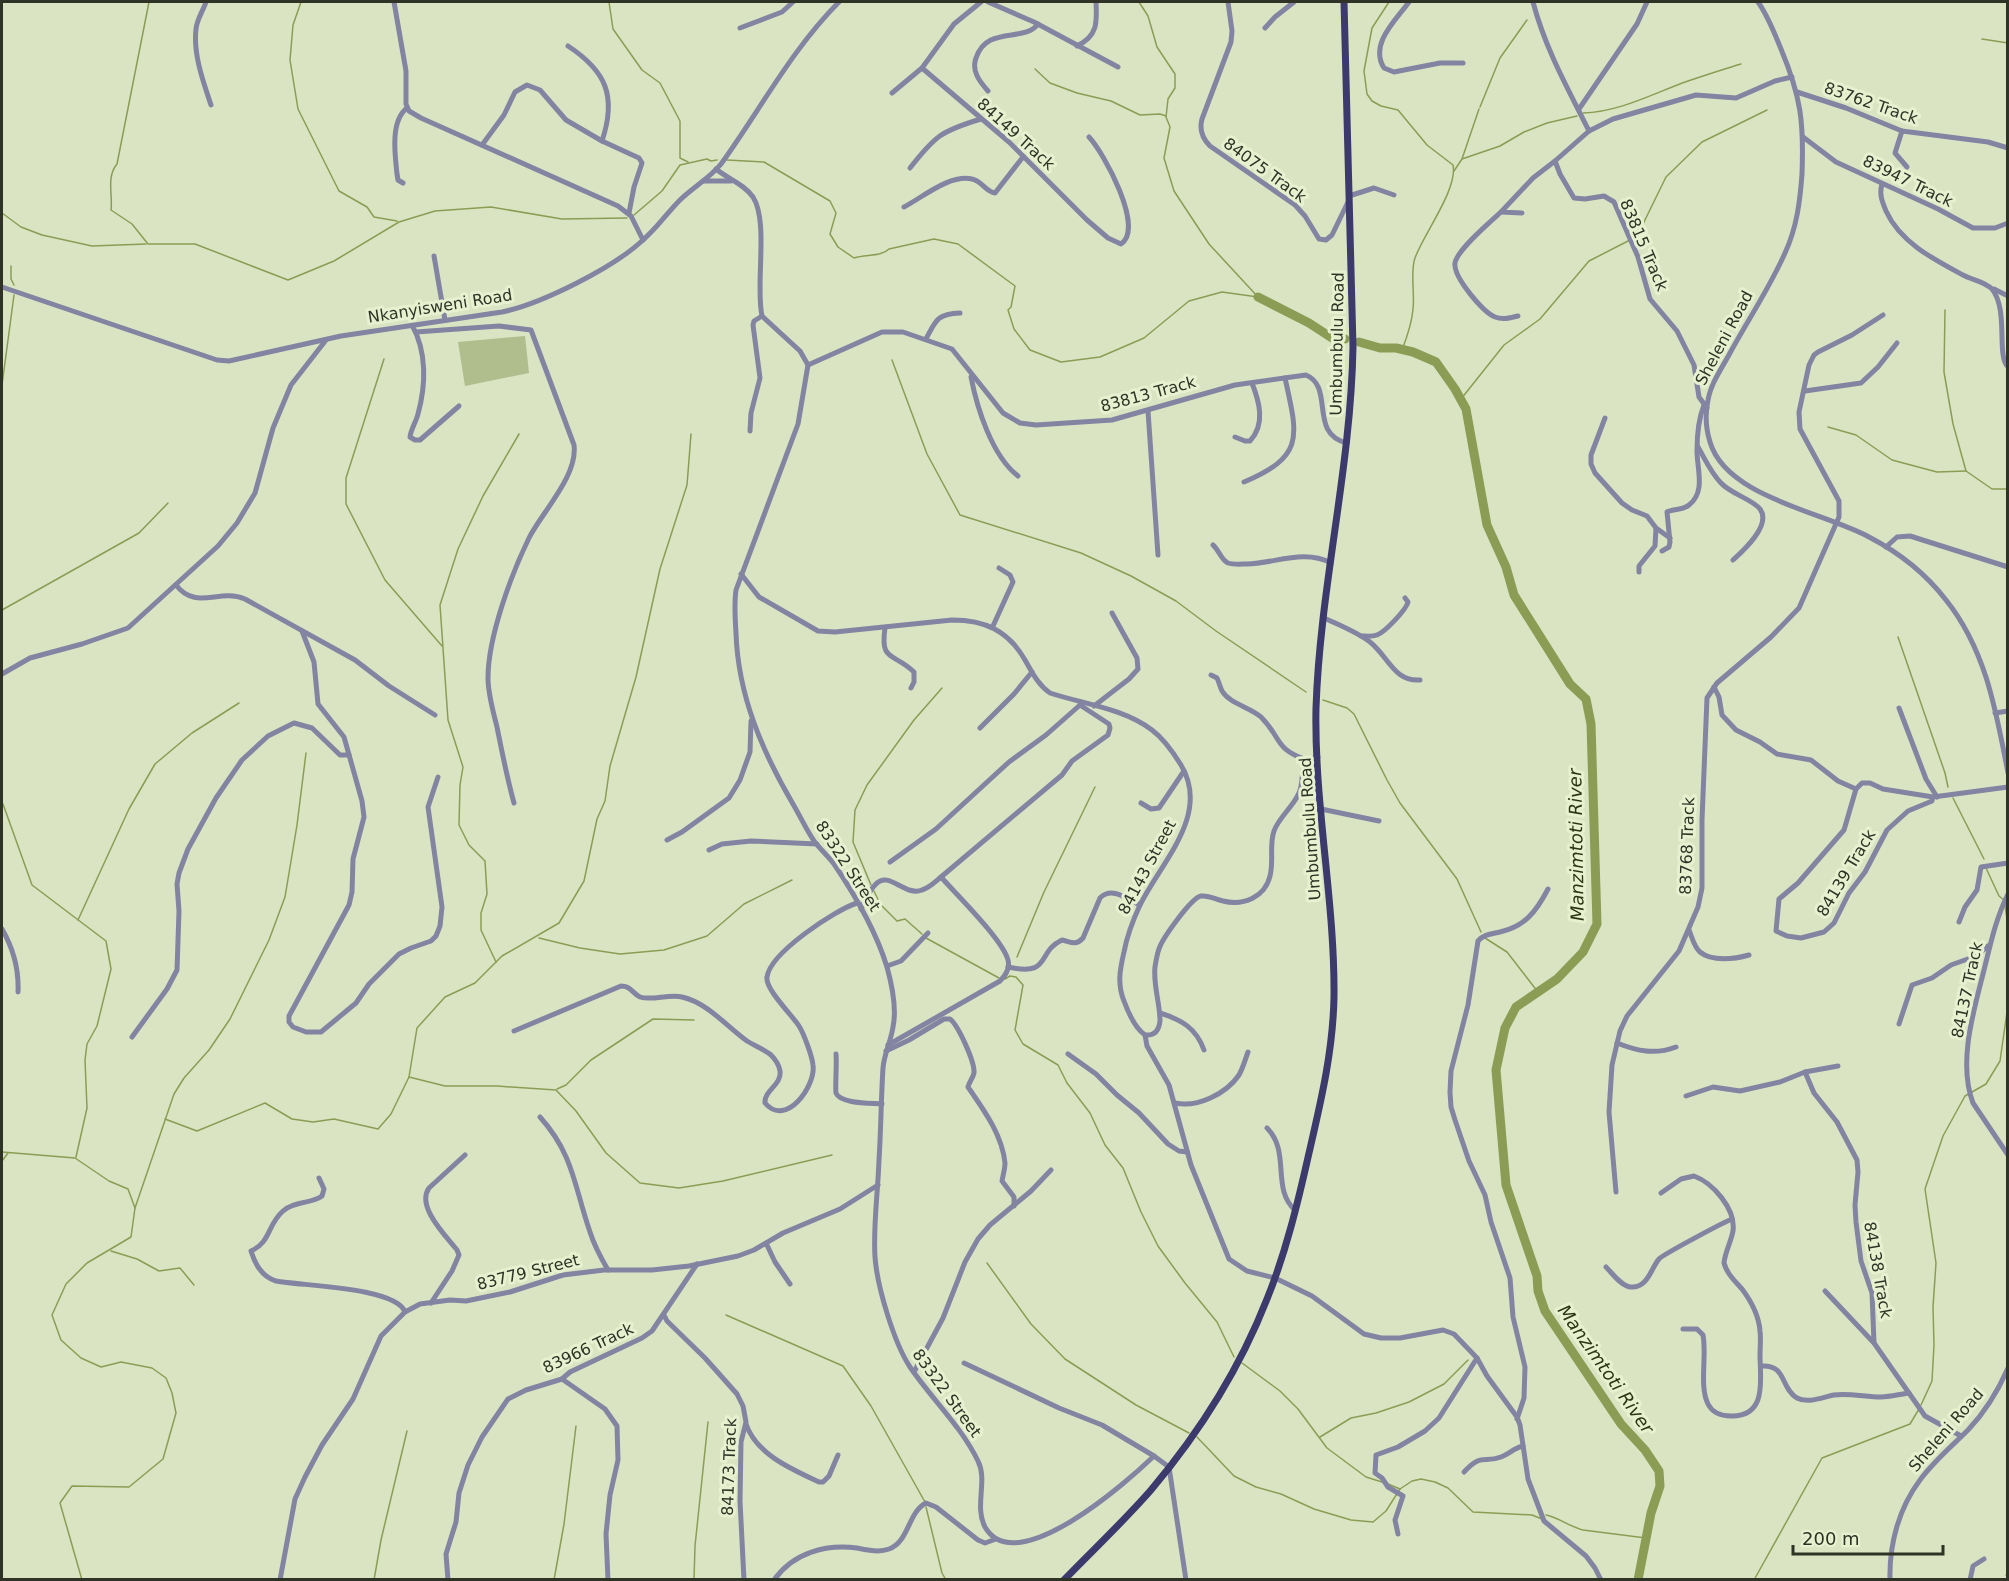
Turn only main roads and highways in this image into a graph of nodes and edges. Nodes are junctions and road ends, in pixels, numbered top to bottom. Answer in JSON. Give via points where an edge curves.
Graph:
{"nodes":[{"id":1,"x":1344,"y":2,"type":"edge"},
{"id":2,"x":1064,"y":1580,"type":"edge"}],
"edges":[{"from":1,"to":2,"type":"main road","name":"Umbumbulu Road","via":[[1352,399],[1316,709],[1334,975],[1326,1082],[1275,1278],[1245,1348],[1220,1395],[1169,1467]]}]}
